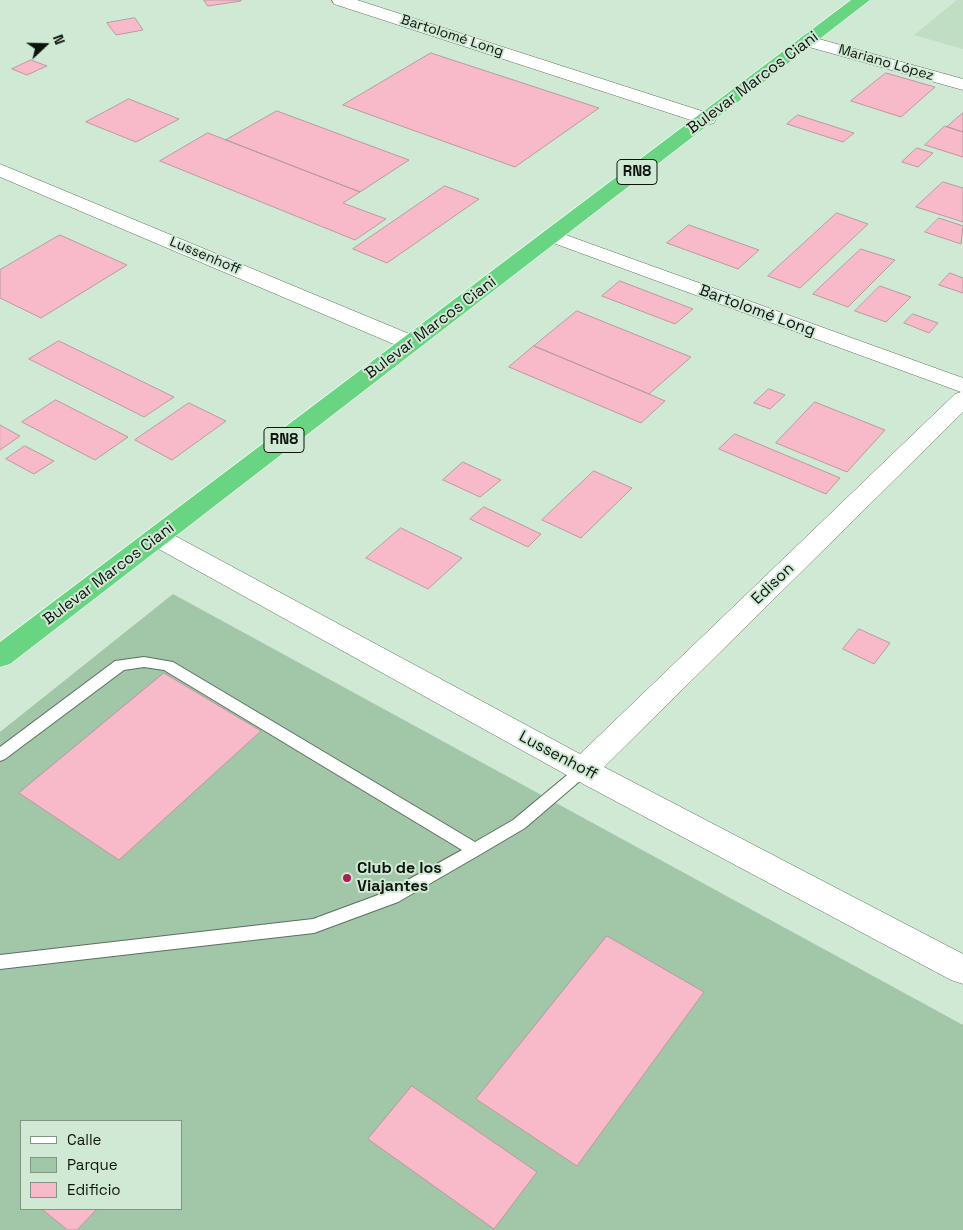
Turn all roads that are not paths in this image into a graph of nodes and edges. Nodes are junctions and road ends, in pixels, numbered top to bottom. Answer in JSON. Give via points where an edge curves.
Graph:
{"nodes":[{"id":1,"x":340,"y":0,"type":"edge"},
{"id":2,"x":862,"y":0,"type":"edge"},
{"id":3,"x":808,"y":41,"type":"junction"},
{"id":4,"x":963,"y":85,"type":"edge"},
{"id":5,"x":707,"y":118,"type":"junction"},
{"id":6,"x":0,"y":170,"type":"edge"},
{"id":7,"x":552,"y":236,"type":"junction"},
{"id":8,"x":411,"y":342,"type":"junction"},
{"id":9,"x":963,"y":386,"type":"edge"},
{"id":10,"x":963,"y":399,"type":"edge"},
{"id":11,"x":157,"y":537,"type":"junction"},
{"id":12,"x":0,"y":657,"type":"edge"},
{"id":13,"x":0,"y":755,"type":"edge"},
{"id":14,"x":582,"y":770,"type":"junction"},
{"id":15,"x":475,"y":850,"type":"junction"},
{"id":16,"x":0,"y":962,"type":"edge"},
{"id":17,"x":963,"y":970,"type":"edge"}],
"edges":[{"from":1,"to":5,"type":"street","name":"Bartolomé Long"},
{"from":2,"to":3,"type":"highway","name":"Bulevar Marcos Ciani","number":"RN8"},
{"from":3,"to":4,"type":"street","name":"Mariano López"},
{"from":3,"to":5,"type":"highway","name":"Bulevar Marcos Ciani","number":"RN8"},
{"from":5,"to":7,"type":"highway","name":"Bulevar Marcos Ciani","number":"RN8"},
{"from":6,"to":8,"type":"street","name":"Lussenhoff"},
{"from":7,"to":8,"type":"highway","name":"Bulevar Marcos Ciani","number":"RN8"},
{"from":7,"to":9,"type":"street","name":"Bartolomé Long"},
{"from":8,"to":11,"type":"highway","name":"Bulevar Marcos Ciani","number":"RN8"},
{"from":10,"to":14,"type":"street","name":"Edison"},
{"from":11,"to":12,"type":"highway","name":"Bulevar Marcos Ciani","number":"RN8"},
{"from":11,"to":14,"type":"street","name":"Lussenhoff"},
{"from":13,"to":15,"type":"lane","via":[[120,665],[144,662],[168,666]]},
{"from":14,"to":15,"type":"lane","via":[[519,824]]},
{"from":14,"to":17,"type":"street","name":"Lussenhoff"},
{"from":15,"to":16,"type":"lane","via":[[392,897],[314,926]]}]}
